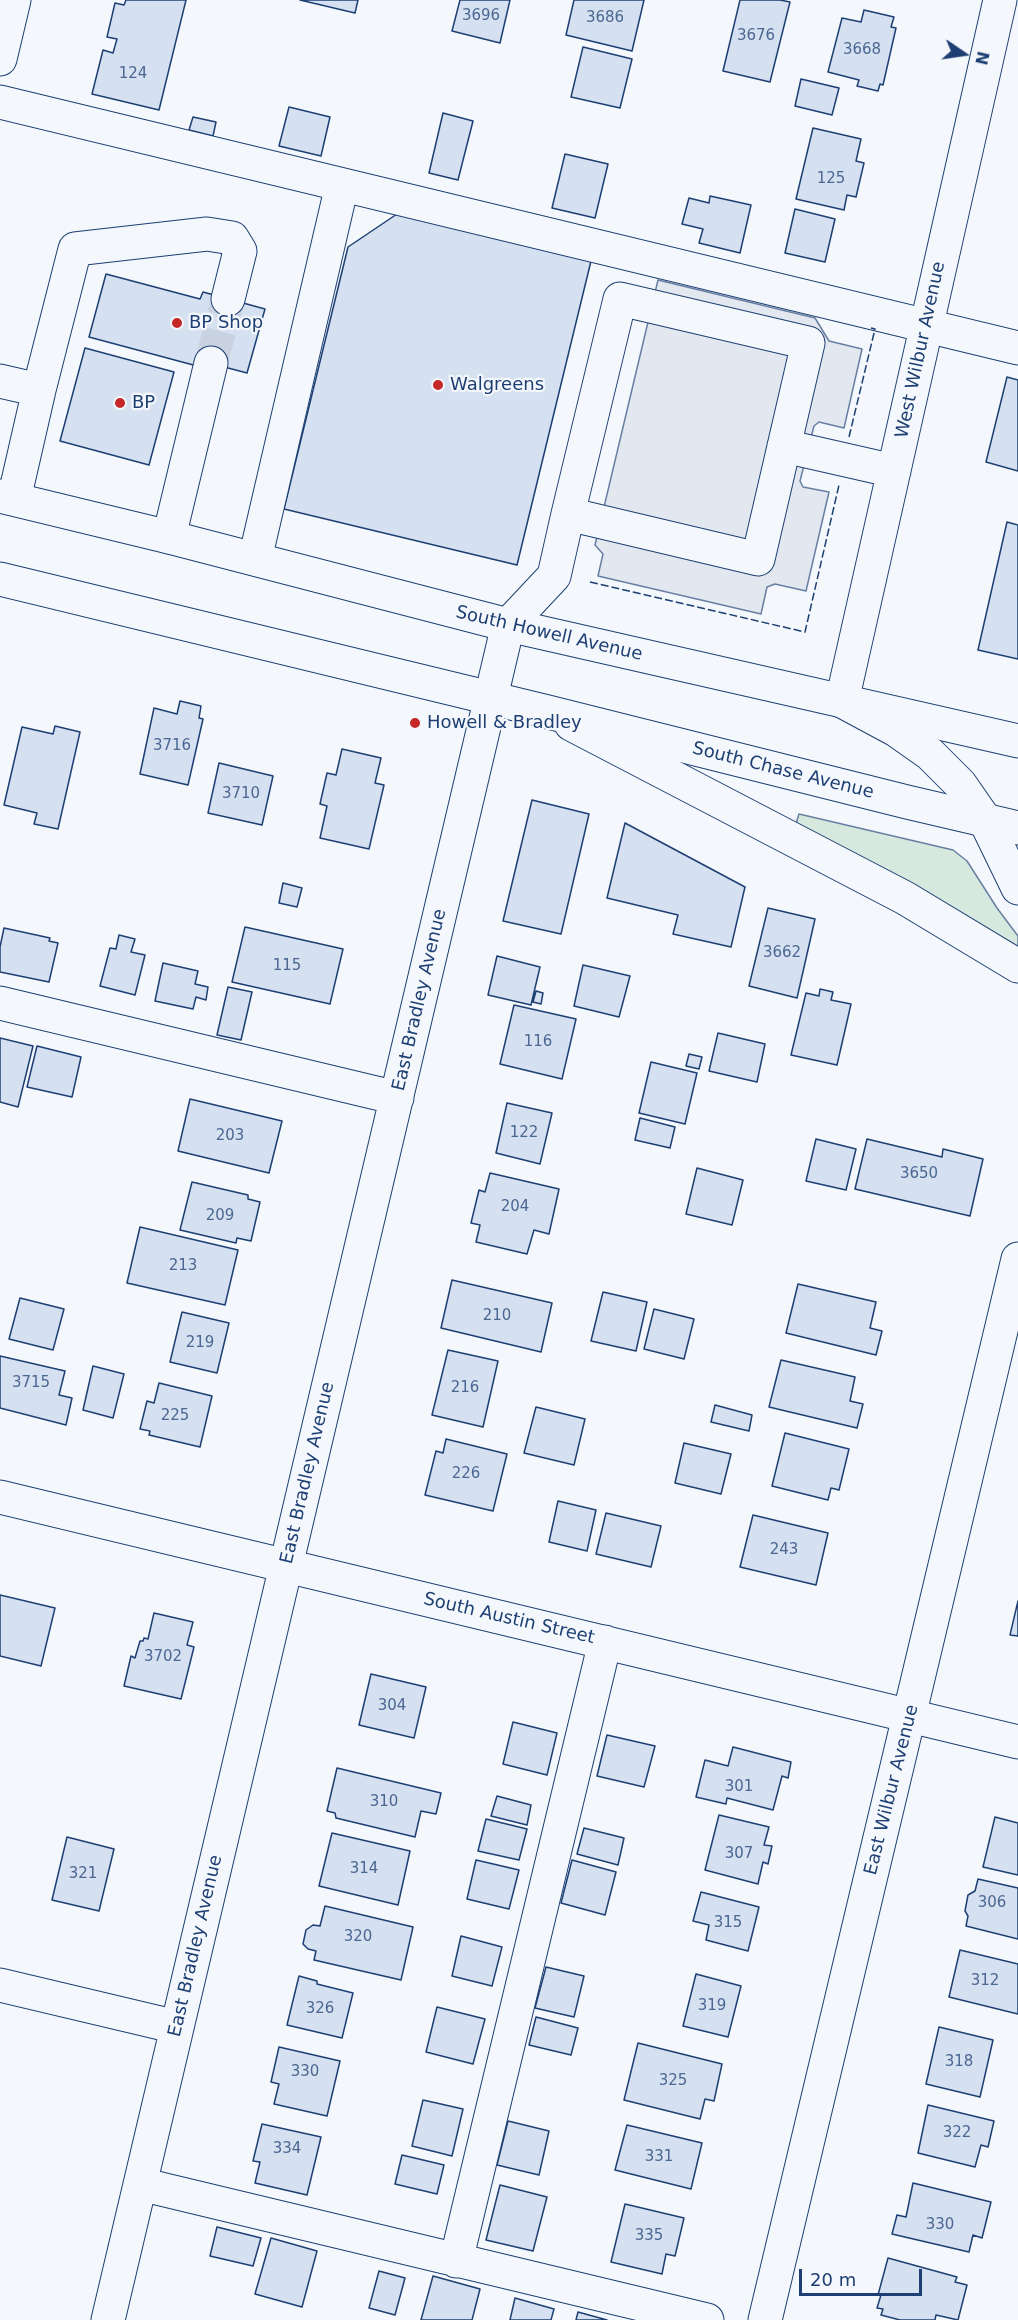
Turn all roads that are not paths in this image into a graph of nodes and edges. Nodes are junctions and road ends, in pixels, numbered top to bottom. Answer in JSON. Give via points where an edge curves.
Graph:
{"nodes":[{"id":1,"x":14,"y":0,"type":"edge"},
{"id":2,"x":1000,"y":0,"type":"edge"},
{"id":3,"x":0,"y":59,"type":"edge"},
{"id":4,"x":0,"y":102,"type":"edge"},
{"id":5,"x":342,"y":185,"type":"junction"},
{"id":6,"x":228,"y":299,"type":"tunnel mouth"},
{"id":7,"x":926,"y":326,"type":"junction"},
{"id":8,"x":1018,"y":348,"type":"edge"},
{"id":9,"x":210,"y":371,"type":"tunnel mouth"},
{"id":10,"x":0,"y":381,"type":"edge"},
{"id":11,"x":39,"y":390,"type":"junction"},
{"id":12,"x":784,"y":446,"type":"junction"},
{"id":13,"x":894,"y":471,"type":"junction"},
{"id":14,"x":7,"y":498,"type":"edge"},
{"id":15,"x":568,"y":514,"type":"junction"},
{"id":16,"x":169,"y":537,"type":"junction"},
{"id":17,"x":255,"y":559,"type":"junction"},
{"id":18,"x":0,"y":579,"type":"edge"},
{"id":19,"x":508,"y":625,"type":"junction"},
{"id":20,"x":491,"y":699,"type":"junction"},
{"id":21,"x":842,"y":701,"type":"junction"},
{"id":22,"x":548,"y":712,"type":"junction"},
{"id":23,"x":1018,"y":741,"type":"edge"},
{"id":24,"x":985,"y":820,"type":"junction"},
{"id":25,"x":1018,"y":828,"type":"edge"},
{"id":26,"x":1018,"y":888,"type":"edge"},
{"id":27,"x":1018,"y":966,"type":"edge"},
{"id":28,"x":0,"y":1003,"type":"edge"},
{"id":29,"x":397,"y":1098,"type":"junction"},
{"id":30,"x":1018,"y":1259,"type":"edge"},
{"id":31,"x":0,"y":1497,"type":"edge"},
{"id":32,"x":286,"y":1566,"type":"junction"},
{"id":33,"x":605,"y":1642,"type":"junction"},
{"id":34,"x":910,"y":1715,"type":"junction"},
{"id":35,"x":1018,"y":1742,"type":"edge"},
{"id":36,"x":0,"y":1985,"type":"edge"},
{"id":37,"x":177,"y":2027,"type":"junction"},
{"id":38,"x":140,"y":2184,"type":"junction"},
{"id":39,"x":456,"y":2261,"type":"junction"},
{"id":40,"x":108,"y":2320,"type":"edge"},
{"id":41,"x":707,"y":2320,"type":"edge"},
{"id":42,"x":765,"y":2320,"type":"edge"}],
"edges":[{"from":1,"to":3,"type":"street"},
{"from":2,"to":7,"type":"street","name":"West Wilbur Avenue"},
{"from":4,"to":5,"type":"street"},
{"from":5,"to":7,"type":"street"},
{"from":5,"to":17,"type":"street"},
{"from":6,"to":11,"type":"street","via":[[240,251],[232,238],[207,234],[75,249]]},
{"from":7,"to":8,"type":"street"},
{"from":7,"to":13,"type":"street","name":"West Wilbur Avenue"},
{"from":9,"to":16,"type":"street"},
{"from":10,"to":11,"type":"street"},
{"from":11,"to":14,"type":"street"},
{"from":12,"to":13,"type":"street"},
{"from":12,"to":15,"type":"street","via":[[758,559]]},
{"from":12,"to":15,"type":"street","via":[[808,343],[620,299]]},
{"from":13,"to":21,"type":"street","name":"West Wilbur Avenue"},
{"from":14,"to":16,"type":"street","name":"South Howell Avenue"},
{"from":15,"to":19,"type":"street","via":[[554,576]]},
{"from":16,"to":17,"type":"street","name":"South Howell Avenue"},
{"from":17,"to":19,"type":"street","name":"South Howell Avenue"},
{"from":18,"to":20,"type":"street"},
{"from":19,"to":20,"type":"street","name":"East Bradley Avenue"},
{"from":19,"to":21,"type":"street","name":"South Howell Avenue"},
{"from":20,"to":22,"type":"street"},
{"from":20,"to":29,"type":"street","name":"East Bradley Avenue"},
{"from":21,"to":23,"type":"street"},
{"from":21,"to":24,"type":"street","name":"South Howell Avenue","via":[[896,730],[930,754],[960,784]]},
{"from":22,"to":24,"type":"street","name":"South Chase Avenue"},
{"from":22,"to":27,"type":"street","via":[[905,898]]},
{"from":24,"to":25,"type":"street","name":"South Chase Avenue"},
{"from":24,"to":26,"type":"street","name":"South Howell Avenue"},
{"from":28,"to":29,"type":"street"},
{"from":29,"to":32,"type":"street","name":"East Bradley Avenue"},
{"from":30,"to":34,"type":"street","name":"East Wilbur Avenue"},
{"from":31,"to":32,"type":"street","name":"South Austin Street"},
{"from":32,"to":33,"type":"street","name":"South Austin Street"},
{"from":32,"to":37,"type":"street","name":"East Bradley Avenue"},
{"from":33,"to":34,"type":"street","name":"South Austin Street"},
{"from":33,"to":39,"type":"street"},
{"from":34,"to":35,"type":"street","name":"South Austin Street"},
{"from":34,"to":42,"type":"street","name":"East Wilbur Avenue"},
{"from":36,"to":37,"type":"street"},
{"from":37,"to":38,"type":"street","name":"East Bradley Avenue"},
{"from":38,"to":39,"type":"street"},
{"from":38,"to":40,"type":"street","name":"East Bradley Avenue"},
{"from":39,"to":41,"type":"street"}]}
